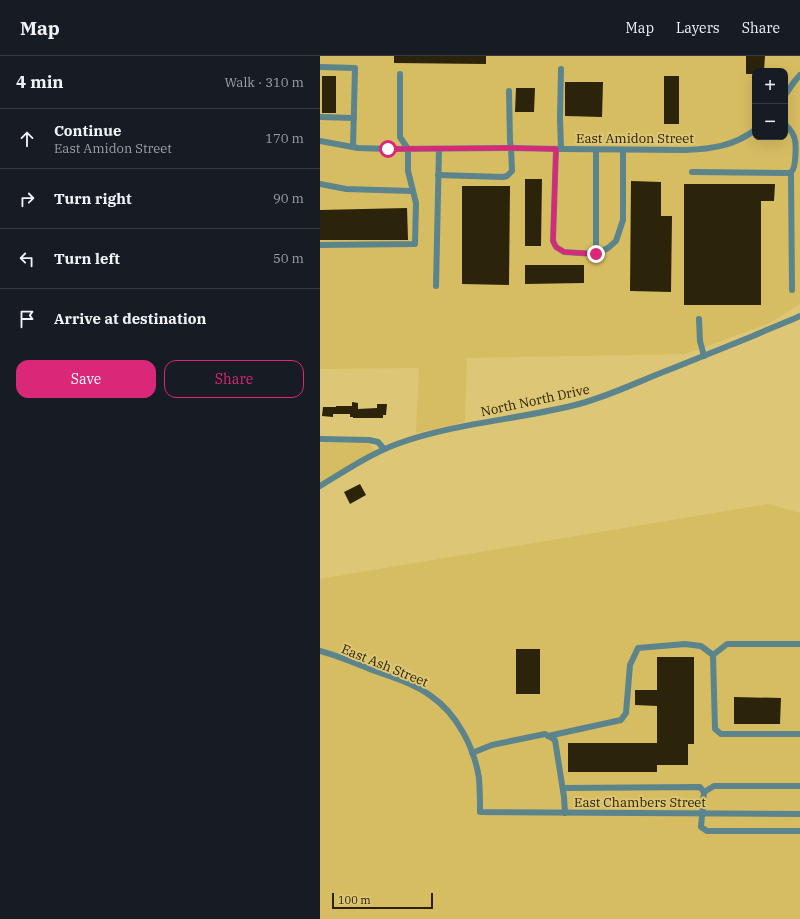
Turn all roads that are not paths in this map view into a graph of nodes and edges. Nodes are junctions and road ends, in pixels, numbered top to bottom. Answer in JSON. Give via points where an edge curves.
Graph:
{"nodes":[{"id":1,"x":320,"y":67,"type":"edge"},
{"id":2,"x":561,"y":68,"type":"dead end"},
{"id":3,"x":400,"y":74,"type":"dead end"},
{"id":4,"x":800,"y":75,"type":"edge"},
{"id":5,"x":509,"y":91,"type":"dead end"},
{"id":6,"x":788,"y":91,"type":"edge"},
{"id":7,"x":320,"y":117,"type":"edge"},
{"id":8,"x":354,"y":118,"type":"junction"},
{"id":9,"x":788,"y":128,"type":"edge"},
{"id":10,"x":752,"y":132,"type":"edge"},
{"id":11,"x":320,"y":141,"type":"edge"},
{"id":12,"x":353,"y":147,"type":"junction"},
{"id":13,"x":511,"y":148,"type":"junction"},
{"id":14,"x":408,"y":149,"type":"junction"},
{"id":15,"x":439,"y":149,"type":"junction"},
{"id":16,"x":559,"y":149,"type":"junction"},
{"id":17,"x":596,"y":150,"type":"junction"},
{"id":18,"x":622,"y":150,"type":"junction"},
{"id":19,"x":692,"y":172,"type":"dead end"},
{"id":20,"x":791,"y":172,"type":"junction"},
{"id":21,"x":438,"y":175,"type":"junction"},
{"id":22,"x":320,"y":184,"type":"edge"},
{"id":23,"x":412,"y":191,"type":"junction"},
{"id":24,"x":320,"y":245,"type":"edge"},
{"id":25,"x":596,"y":254,"type":"junction"},
{"id":26,"x":436,"y":286,"type":"dead end"},
{"id":27,"x":792,"y":290,"type":"dead end"},
{"id":28,"x":800,"y":316,"type":"edge"},
{"id":29,"x":699,"y":318,"type":"dead end"},
{"id":30,"x":704,"y":356,"type":"junction"},
{"id":31,"x":320,"y":439,"type":"edge"},
{"id":32,"x":384,"y":449,"type":"junction"},
{"id":33,"x":320,"y":486,"type":"edge"},
{"id":34,"x":800,"y":644,"type":"edge"},
{"id":35,"x":320,"y":651,"type":"edge"},
{"id":36,"x":713,"y":655,"type":"junction"},
{"id":37,"x":800,"y":734,"type":"edge"},
{"id":38,"x":548,"y":736,"type":"junction"},
{"id":39,"x":472,"y":753,"type":"junction"},
{"id":40,"x":800,"y":786,"type":"edge"},
{"id":41,"x":563,"y":788,"type":"junction"},
{"id":42,"x":704,"y":792,"type":"junction"},
{"id":43,"x":480,"y":812,"type":"joint"},
{"id":44,"x":565,"y":813,"type":"junction"},
{"id":45,"x":702,"y":813,"type":"junction"},
{"id":46,"x":800,"y":814,"type":"edge"},
{"id":47,"x":800,"y":831,"type":"edge"}],
"edges":[{"from":1,"to":8,"type":"street","via":[[355,68]]},
{"from":2,"to":16,"type":"street"},
{"from":3,"to":14,"type":"street","via":[[400,137]]},
{"from":4,"to":6,"type":"street"},
{"from":5,"to":13,"type":"street"},
{"from":7,"to":8,"type":"street"},
{"from":8,"to":12,"type":"street"},
{"from":9,"to":20,"type":"street","via":[[795,141],[795,166]]},
{"from":10,"to":18,"type":"street","name":"East Amidon Street","via":[[740,140],[714,148]]},
{"from":11,"to":12,"type":"street","name":"East Amidon Street"},
{"from":12,"to":14,"type":"street","name":"East Amidon Street"},
{"from":13,"to":15,"type":"street","name":"East Amidon Street"},
{"from":13,"to":16,"type":"street","name":"East Amidon Street"},
{"from":13,"to":21,"type":"street","via":[[512,171],[507,176]]},
{"from":14,"to":15,"type":"street","name":"East Amidon Street"},
{"from":14,"to":23,"type":"street","via":[[408,171]]},
{"from":15,"to":21,"type":"street"},
{"from":16,"to":17,"type":"street","name":"East Amidon Street"},
{"from":16,"to":25,"type":"street","via":[[553,241],[556,247],[564,252]]},
{"from":17,"to":18,"type":"street","name":"East Amidon Street"},
{"from":17,"to":25,"type":"street"},
{"from":18,"to":25,"type":"street","via":[[623,220],[616,241]]},
{"from":19,"to":20,"type":"street"},
{"from":20,"to":27,"type":"street"},
{"from":21,"to":26,"type":"street"},
{"from":22,"to":23,"type":"street","via":[[346,189]]},
{"from":23,"to":24,"type":"street","via":[[416,202],[415,244]]},
{"from":28,"to":30,"type":"street","name":"North North Drive"},
{"from":29,"to":30,"type":"street","via":[[699,334]]},
{"from":30,"to":32,"type":"street","name":"North North Drive","via":[[576,405],[432,433]]},
{"from":31,"to":32,"type":"street","via":[[369,440],[378,442]]},
{"from":32,"to":33,"type":"street","name":"North North Drive"},
{"from":34,"to":36,"type":"street","via":[[727,644]]},
{"from":35,"to":39,"type":"street","name":"East Ash Street","via":[[396,678],[430,695],[450,713]]},
{"from":36,"to":37,"type":"street","via":[[715,730],[722,734]]},
{"from":36,"to":38,"type":"street","via":[[701,646],[685,644],[638,648],[630,666],[626,713],[621,720]]},
{"from":38,"to":39,"type":"street","via":[[544,734],[492,745]]},
{"from":38,"to":41,"type":"street","via":[[555,740]]},
{"from":39,"to":43,"type":"street","name":"East Ash Street","via":[[479,780]]},
{"from":40,"to":42,"type":"street","via":[[714,786]]},
{"from":41,"to":42,"type":"street","via":[[700,787]]},
{"from":41,"to":44,"type":"street"},
{"from":42,"to":45,"type":"street"},
{"from":43,"to":44,"type":"street","name":"East Chambers Street"},
{"from":44,"to":45,"type":"street","name":"East Chambers Street"},
{"from":45,"to":46,"type":"street","name":"East Chambers Street"},
{"from":45,"to":47,"type":"street","via":[[701,827],[707,831]]}]}
